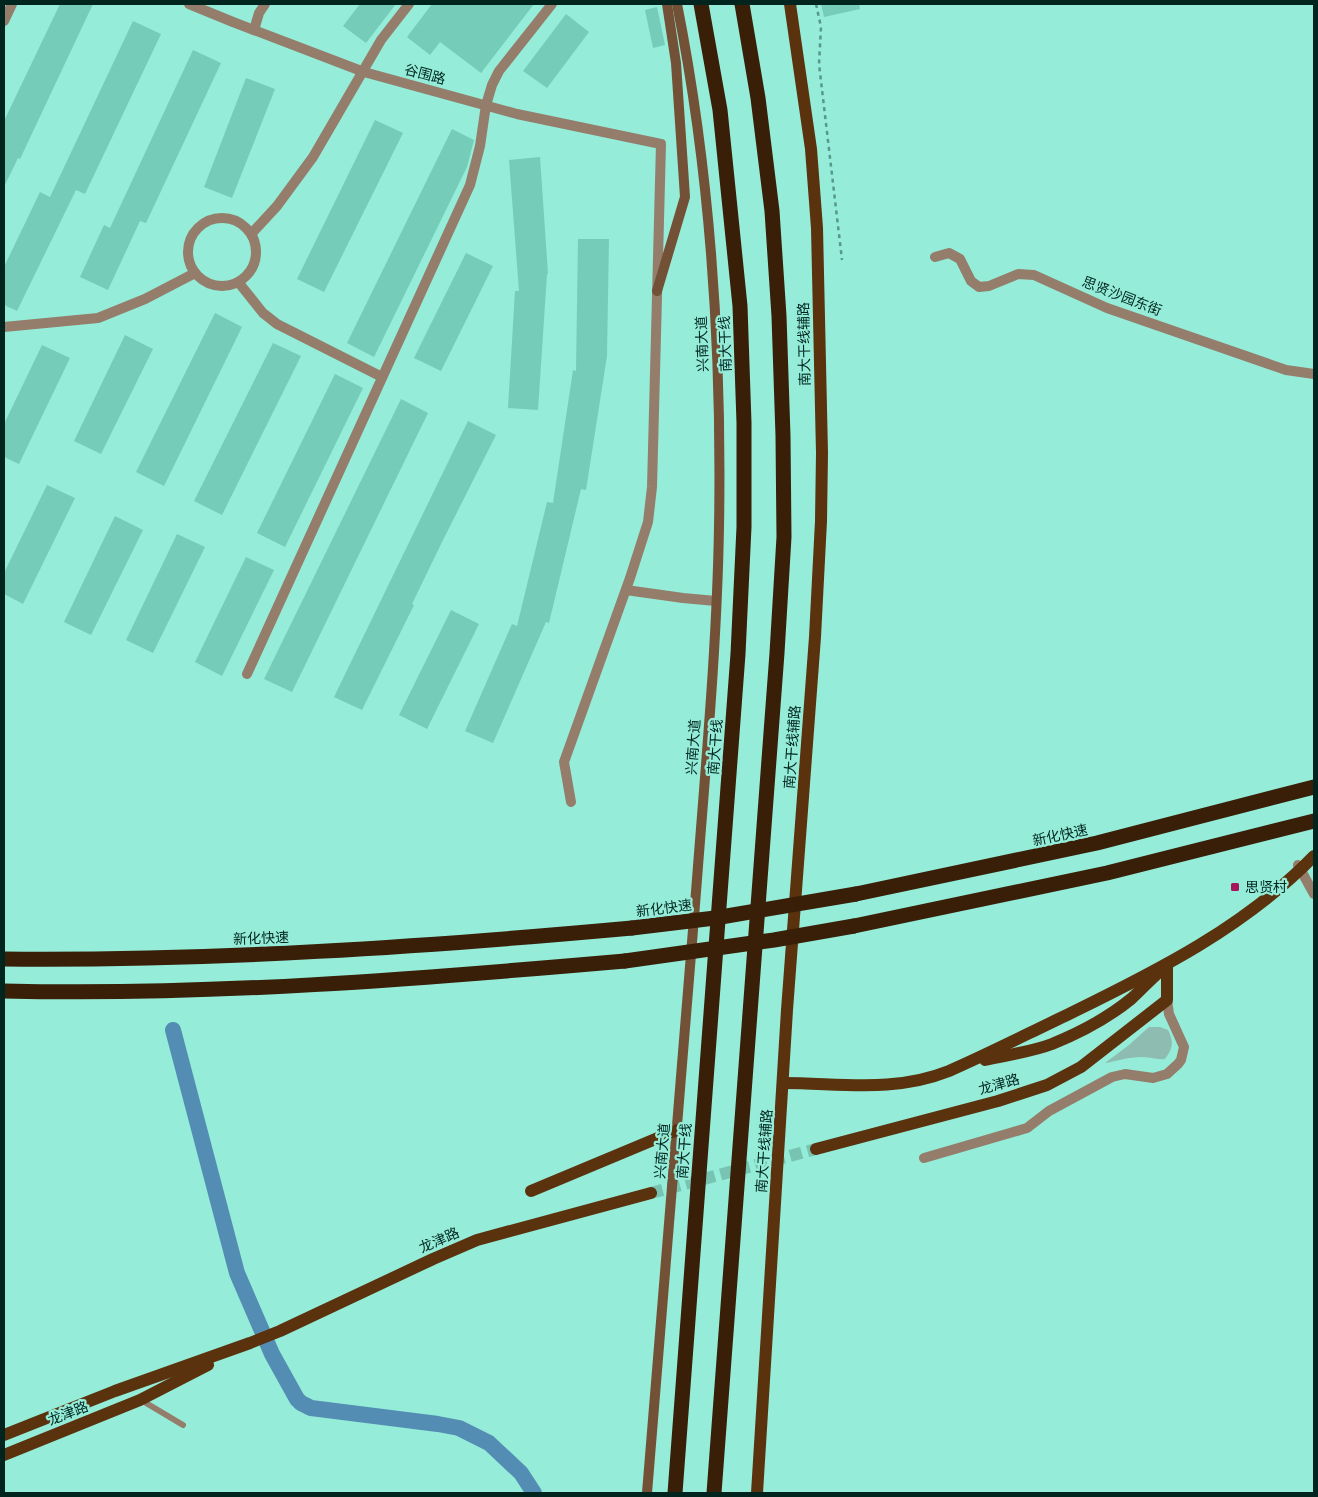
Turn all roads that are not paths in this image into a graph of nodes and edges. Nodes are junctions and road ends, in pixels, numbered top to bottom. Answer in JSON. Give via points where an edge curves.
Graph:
{"nodes":[{"id":1,"x":12,"y":4,"type":"edge"},
{"id":2,"x":189,"y":4,"type":"edge"},
{"id":3,"x":265,"y":4,"type":"edge"},
{"id":4,"x":409,"y":4,"type":"edge"},
{"id":5,"x":552,"y":4,"type":"edge"},
{"id":6,"x":667,"y":4,"type":"edge"},
{"id":7,"x":677,"y":4,"type":"edge"},
{"id":8,"x":701,"y":4,"type":"edge"},
{"id":9,"x":742,"y":4,"type":"edge"},
{"id":10,"x":790,"y":4,"type":"edge"},
{"id":11,"x":4,"y":21,"type":"edge"},
{"id":12,"x":254,"y":30,"type":"junction"},
{"id":13,"x":364,"y":72,"type":"junction"},
{"id":14,"x":486,"y":106,"type":"junction"},
{"id":15,"x":252,"y":233,"type":"junction"},
{"id":16,"x":935,"y":257,"type":"dead end"},
{"id":17,"x":195,"y":273,"type":"junction"},
{"id":18,"x":239,"y":283,"type":"junction"},
{"id":19,"x":657,"y":291,"type":"junction"},
{"id":20,"x":4,"y":327,"type":"edge"},
{"id":21,"x":1314,"y":374,"type":"edge"},
{"id":22,"x":382,"y":377,"type":"junction"},
{"id":23,"x":626,"y":590,"type":"junction"},
{"id":24,"x":716,"y":601,"type":"junction"},
{"id":25,"x":247,"y":674,"type":"dead end"},
{"id":26,"x":1314,"y":787,"type":"edge"},
{"id":27,"x":571,"y":802,"type":"dead end"},
{"id":28,"x":1314,"y":821,"type":"edge"},
{"id":29,"x":1314,"y":856,"type":"edge"},
{"id":30,"x":1299,"y":867,"type":"junction"},
{"id":31,"x":1314,"y":894,"type":"edge"},
{"id":32,"x":4,"y":959,"type":"edge"},
{"id":33,"x":1166,"y":964,"type":"junction"},
{"id":34,"x":4,"y":991,"type":"edge"},
{"id":35,"x":1167,"y":1000,"type":"junction"},
{"id":36,"x":968,"y":1063,"type":"junction"},
{"id":37,"x":784,"y":1083,"type":"junction"},
{"id":38,"x":677,"y":1130,"type":"junction"},
{"id":39,"x":816,"y":1149,"type":"tunnel mouth"},
{"id":40,"x":924,"y":1158,"type":"dead end"},
{"id":41,"x":531,"y":1191,"type":"dead end"},
{"id":42,"x":651,"y":1193,"type":"tunnel mouth"},
{"id":43,"x":250,"y":1343,"type":"junction"},
{"id":44,"x":140,"y":1400,"type":"junction"},
{"id":45,"x":183,"y":1426,"type":"dead end"},
{"id":46,"x":4,"y":1435,"type":"edge"},
{"id":47,"x":4,"y":1455,"type":"edge"},
{"id":48,"x":647,"y":1493,"type":"edge"},
{"id":49,"x":675,"y":1493,"type":"edge"},
{"id":50,"x":714,"y":1493,"type":"edge"},
{"id":51,"x":757,"y":1493,"type":"edge"}],
"edges":[{"from":1,"to":11,"type":"street"},
{"from":2,"to":12,"type":"street","name":"谷围路"},
{"from":3,"to":12,"type":"street"},
{"from":4,"to":13,"type":"street","via":[[381,40]]},
{"from":5,"to":14,"type":"street","via":[[499,71]]},
{"from":6,"to":19,"type":"main road","via":[[676,63],[685,197]]},
{"from":7,"to":24,"type":"main road","name":"兴南大道","via":[[710,236],[719,423]]},
{"from":8,"to":49,"type":"highway","name":"南大干线","via":[[720,110],[740,306],[744,527],[738,664]]},
{"from":9,"to":50,"type":"highway","via":[[772,212],[779,316],[784,537]]},
{"from":10,"to":37,"type":"main road","name":"南大干线辅路","via":[[811,149],[817,228],[822,453],[816,628]]},
{"from":12,"to":13,"type":"street","name":"谷围路"},
{"from":13,"to":14,"type":"street","name":"谷围路"},
{"from":13,"to":15,"type":"street","via":[[313,158]]},
{"from":14,"to":19,"type":"street","name":"谷围路","via":[[661,144]]},
{"from":14,"to":22,"type":"street","via":[[470,185]]},
{"from":15,"to":17,"type":"street","via":[[234,219],[216,218],[202,224],[189,242],[190,264]]},
{"from":15,"to":18,"type":"street","via":[[256,256],[253,267]]},
{"from":16,"to":21,"type":"street","name":"思贤沙园东街","via":[[949,253],[960,259],[971,280],[979,287],[1018,274],[1034,275],[1107,308],[1286,370]]},
{"from":17,"to":18,"type":"street","via":[[213,285]]},
{"from":17,"to":20,"type":"street","via":[[145,299],[98,318]]},
{"from":18,"to":22,"type":"street","via":[[263,313],[277,324]]},
{"from":19,"to":23,"type":"street","via":[[652,487],[648,522]]},
{"from":22,"to":25,"type":"street"},
{"from":23,"to":24,"type":"street"},
{"from":23,"to":27,"type":"street","via":[[564,762]]},
{"from":24,"to":38,"type":"main road","name":"兴南大道"},
{"from":26,"to":32,"type":"highway","name":"新化快速","bridge":true,"via":[[1097,843],[856,894],[715,918],[512,939],[304,953]]},
{"from":28,"to":34,"type":"highway","bridge":true,"via":[[1107,873],[854,926],[625,961],[296,986],[141,992]]},
{"from":29,"to":30,"type":"main road"},
{"from":30,"to":31,"type":"street"},
{"from":30,"to":33,"type":"main road","via":[[1251,912]]},
{"from":33,"to":35,"type":"main road"},
{"from":33,"to":36,"type":"main road"},
{"from":33,"to":36,"type":"main road","via":[[1113,1012],[1075,1033],[1038,1048]]},
{"from":35,"to":39,"type":"main road","name":"龙津路","via":[[1089,1061],[1047,1085]]},
{"from":35,"to":40,"type":"street","via":[[1169,1014],[1184,1047],[1181,1060],[1167,1074],[1153,1078],[1125,1074],[1112,1077],[1049,1111],[1027,1128]]},
{"from":36,"to":37,"type":"main road","via":[[932,1078],[898,1085]]},
{"from":37,"to":51,"type":"main road","name":"南大干线辅路"},
{"from":38,"to":41,"type":"main road"},
{"from":38,"to":48,"type":"main road","name":"兴南大道"},
{"from":42,"to":43,"type":"main road","name":"龙津路","via":[[477,1240]]},
{"from":43,"to":44,"type":"main road","name":"龙津路"},
{"from":43,"to":46,"type":"main road","name":"龙津路"},
{"from":44,"to":45,"type":"lane"},
{"from":44,"to":47,"type":"main road","name":"龙津路"}]}
